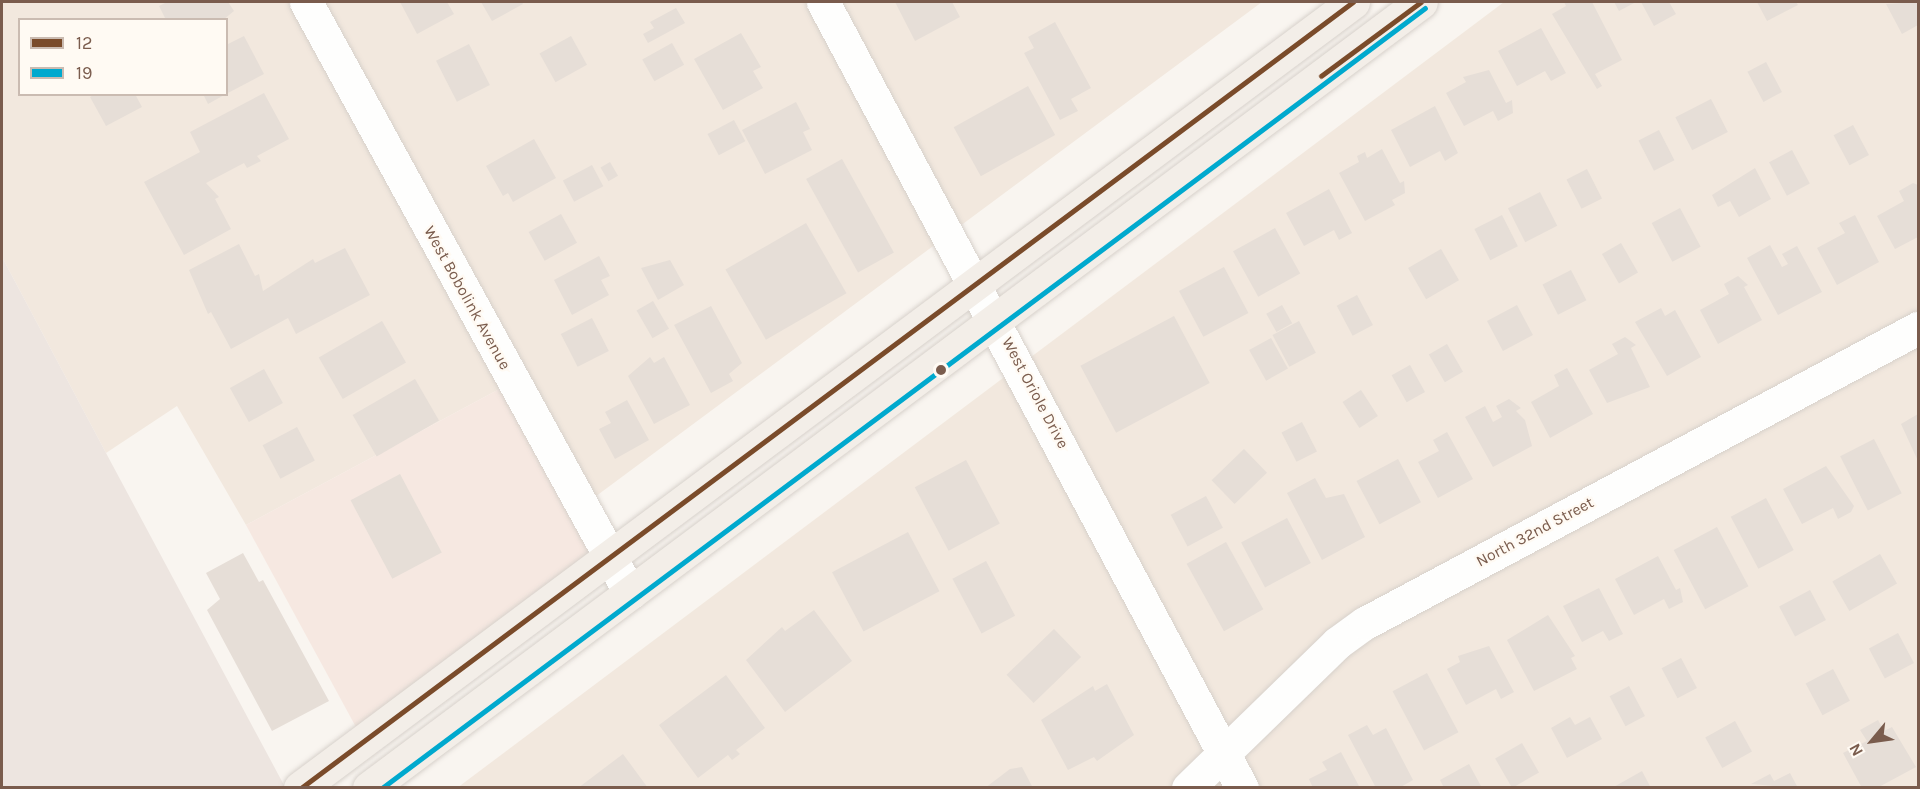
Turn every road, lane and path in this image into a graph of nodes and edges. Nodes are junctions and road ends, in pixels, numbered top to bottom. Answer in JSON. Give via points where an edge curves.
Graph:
{"nodes":[{"id":1,"x":306,"y":2,"type":"edge"},
{"id":2,"x":823,"y":2,"type":"edge"},
{"id":3,"x":1353,"y":2,"type":"edge"},
{"id":4,"x":1420,"y":2,"type":"edge"},
{"id":5,"x":975,"y":284,"type":"junction"},
{"id":6,"x":995,"y":320,"type":"junction"},
{"id":7,"x":1918,"y":328,"type":"edge"},
{"id":8,"x":607,"y":555,"type":"junction"},
{"id":9,"x":630,"y":593,"type":"junction"},
{"id":10,"x":1223,"y":752,"type":"junction"},
{"id":11,"x":300,"y":788,"type":"edge"},
{"id":12,"x":369,"y":788,"type":"edge"},
{"id":13,"x":1188,"y":788,"type":"edge"},
{"id":14,"x":1242,"y":788,"type":"edge"}],
"edges":[{"from":1,"to":8,"type":"street","name":"West Bobolink Avenue"},
{"from":2,"to":5,"type":"street","name":"West Oriole Drive"},
{"from":3,"to":5,"type":"main road"},
{"from":4,"to":6,"type":"main road"},
{"from":5,"to":6,"type":"street","name":"West Oriole Drive"},
{"from":5,"to":8,"type":"main road"},
{"from":6,"to":9,"type":"main road"},
{"from":6,"to":10,"type":"street","name":"West Oriole Drive"},
{"from":7,"to":10,"type":"street","name":"North 32nd Street","via":[[1365,622],[1337,643]]},
{"from":8,"to":9,"type":"street","name":"West Bobolink Avenue"},
{"from":8,"to":11,"type":"main road"},
{"from":9,"to":12,"type":"main road"},
{"from":10,"to":13,"type":"street","name":"North 32nd Street"},
{"from":10,"to":14,"type":"street","name":"West Oriole Drive"}]}
